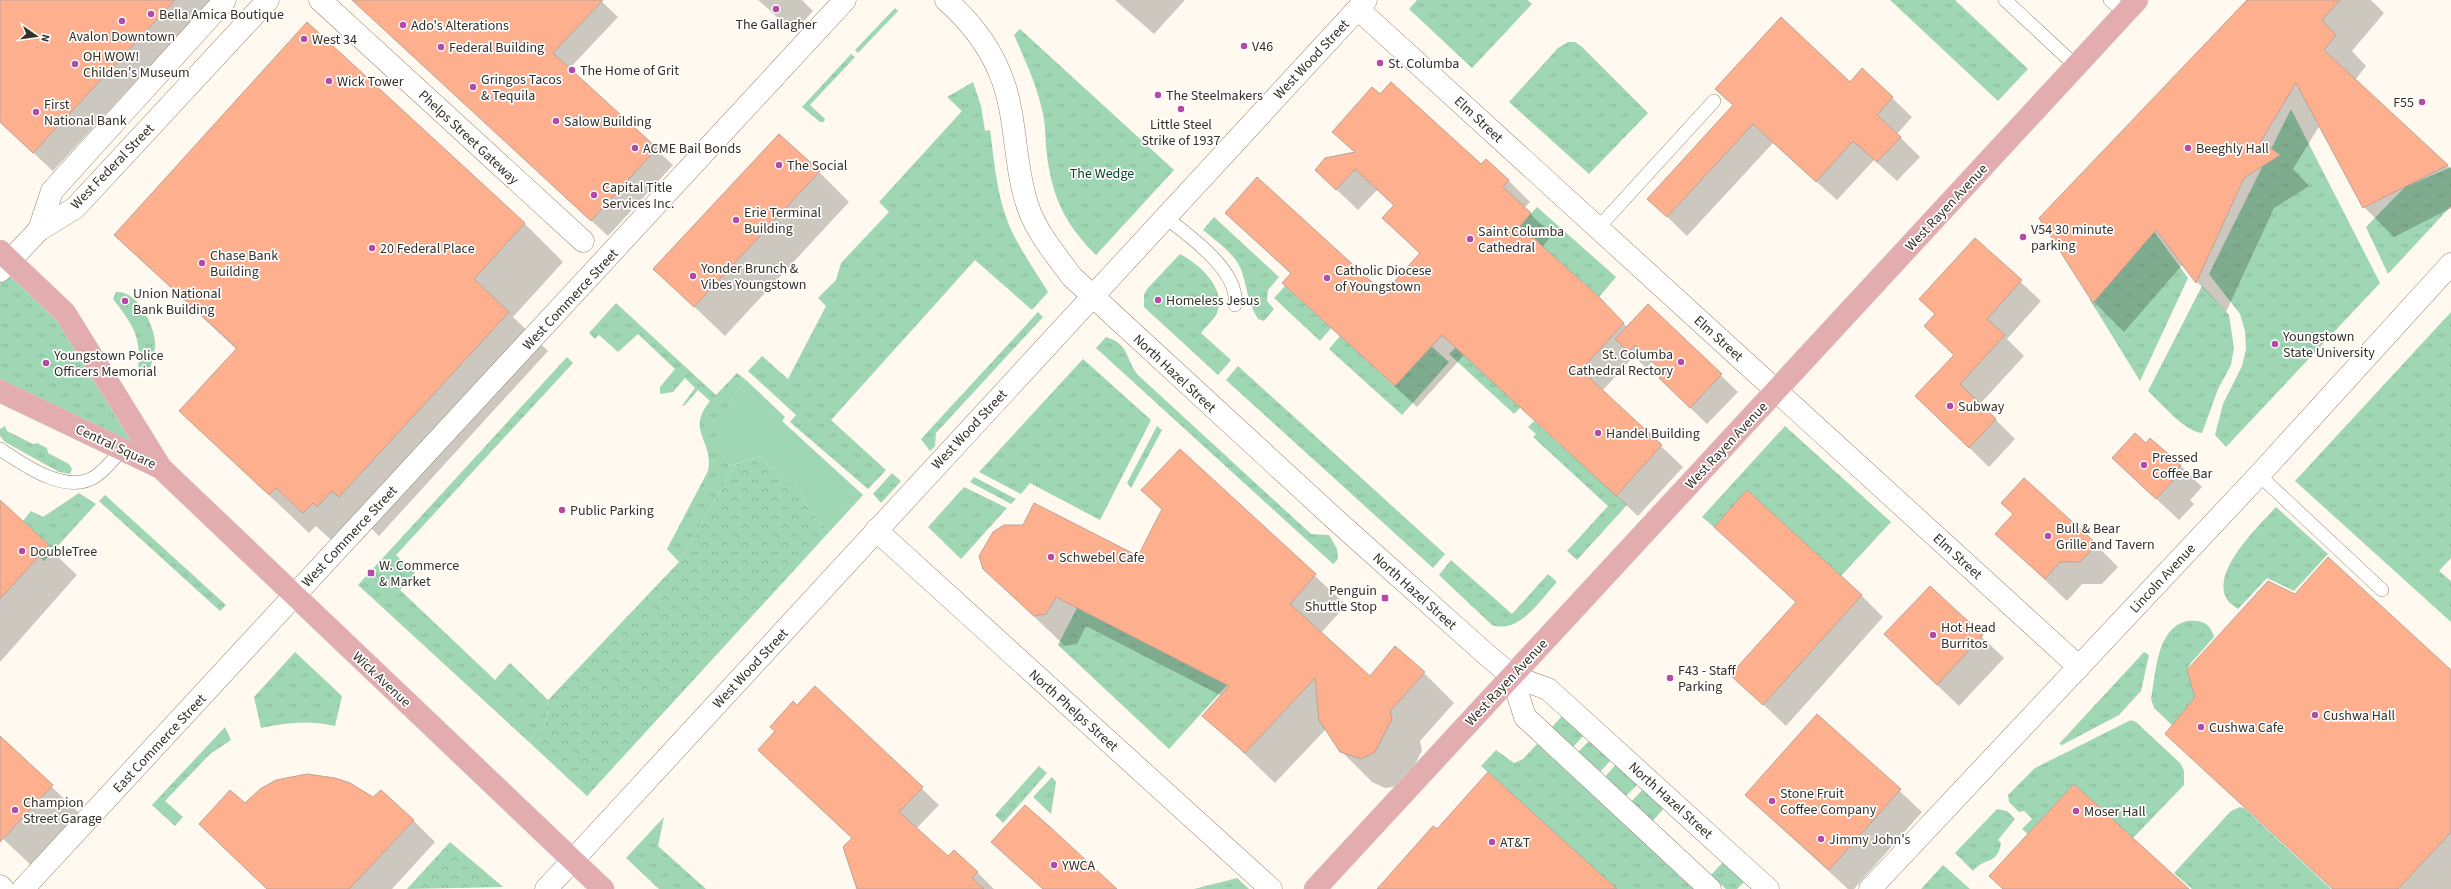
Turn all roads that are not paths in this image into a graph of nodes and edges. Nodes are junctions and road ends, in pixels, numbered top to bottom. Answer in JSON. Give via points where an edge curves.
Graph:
{"nodes":[{"id":1,"x":225,"y":0,"type":"edge"},
{"id":2,"x":268,"y":0,"type":"edge"},
{"id":3,"x":320,"y":0,"type":"edge"},
{"id":4,"x":844,"y":0,"type":"edge"},
{"id":5,"x":946,"y":0,"type":"edge"},
{"id":6,"x":2005,"y":0,"type":"edge"},
{"id":7,"x":1362,"y":4,"type":"edge"},
{"id":8,"x":2124,"y":4,"type":"edge"},
{"id":9,"x":2076,"y":66,"type":"junction"},
{"id":10,"x":1714,"y":101,"type":"dead end"},
{"id":11,"x":1165,"y":217,"type":"junction"},
{"id":12,"x":1598,"y":228,"type":"junction"},
{"id":13,"x":39,"y":230,"type":"junction"},
{"id":14,"x":583,"y":241,"type":"dead end"},
{"id":15,"x":3,"y":261,"type":"edge"},
{"id":16,"x":2451,"y":264,"type":"edge"},
{"id":17,"x":1092,"y":296,"type":"junction"},
{"id":18,"x":1235,"y":305,"type":"dead end"},
{"id":19,"x":0,"y":391,"type":"edge"},
{"id":20,"x":1776,"y":391,"type":"junction"},
{"id":21,"x":0,"y":449,"type":"edge"},
{"id":22,"x":122,"y":450,"type":"junction"},
{"id":23,"x":161,"y":468,"type":"junction"},
{"id":24,"x":2259,"y":475,"type":"junction"},
{"id":25,"x":876,"y":530,"type":"junction"},
{"id":26,"x":2382,"y":590,"type":"dead end"},
{"id":27,"x":294,"y":596,"type":"junction"},
{"id":28,"x":2079,"y":667,"type":"junction"},
{"id":29,"x":1512,"y":676,"type":"junction"},
{"id":30,"x":573,"y":860,"type":"junction"},
{"id":31,"x":0,"y":886,"type":"edge"},
{"id":32,"x":3,"y":889,"type":"edge"},
{"id":33,"x":23,"y":889,"type":"edge"},
{"id":34,"x":546,"y":889,"type":"edge"},
{"id":35,"x":603,"y":889,"type":"edge"},
{"id":36,"x":1271,"y":889,"type":"edge"},
{"id":37,"x":1315,"y":889,"type":"edge"},
{"id":38,"x":1710,"y":889,"type":"edge"},
{"id":39,"x":1768,"y":889,"type":"edge"},
{"id":40,"x":1870,"y":889,"type":"edge"}],
"edges":[{"from":1,"to":13,"type":"street","name":"West Federal Street","via":[[52,191]]},
{"from":2,"to":13,"type":"street","name":"West Federal Street","via":[[75,208]]},
{"from":3,"to":14,"type":"street","name":"Phelps Street Gateway"},
{"from":4,"to":27,"type":"street","name":"West Commerce Street"},
{"from":5,"to":17,"type":"street","name":"North Hazel Street","via":[[961,13],[978,35],[992,56],[1004,82],[1020,180],[1029,209],[1053,252],[1072,277]]},
{"from":6,"to":9,"type":"lane"},
{"from":7,"to":11,"type":"street","name":"West Wood Street"},
{"from":7,"to":12,"type":"street","name":"Elm Street"},
{"from":8,"to":9,"type":"main road","name":"West Rayen Avenue"},
{"from":9,"to":20,"type":"main road","name":"West Rayen Avenue"},
{"from":10,"to":12,"type":"lane"},
{"from":11,"to":17,"type":"street","name":"West Wood Street"},
{"from":11,"to":18,"type":"lane","via":[[1222,268],[1231,284],[1236,299]]},
{"from":12,"to":20,"type":"street","name":"Elm Street"},
{"from":13,"to":15,"type":"street"},
{"from":15,"to":23,"type":"main road","name":"Central Square","via":[[65,312]]},
{"from":16,"to":24,"type":"street","name":"Lincoln Avenue"},
{"from":17,"to":25,"type":"street","name":"West Wood Street"},
{"from":17,"to":29,"type":"street","name":"North Hazel Street","via":[[1338,522]]},
{"from":19,"to":22,"type":"main road","name":"Central Square"},
{"from":20,"to":28,"type":"street","name":"Elm Street"},
{"from":20,"to":29,"type":"main road","name":"West Rayen Avenue"},
{"from":21,"to":22,"type":"lane","via":[[48,476],[66,482],[80,483],[96,476]]},
{"from":22,"to":23,"type":"main road","name":"Central Square"},
{"from":23,"to":27,"type":"main road","name":"Wick Avenue"},
{"from":24,"to":26,"type":"lane"},
{"from":24,"to":28,"type":"street","name":"Lincoln Avenue"},
{"from":25,"to":30,"type":"street","name":"West Wood Street"},
{"from":25,"to":36,"type":"street","name":"North Phelps Street"},
{"from":27,"to":30,"type":"main road","name":"Wick Avenue"},
{"from":27,"to":33,"type":"street","name":"East Commerce Street"},
{"from":28,"to":40,"type":"street","name":"Lincoln Avenue"},
{"from":29,"to":37,"type":"main road","name":"West Rayen Avenue"},
{"from":29,"to":38,"type":"street","via":[[1525,717]]},
{"from":29,"to":39,"type":"street","name":"North Hazel Street","via":[[1548,689]]},
{"from":30,"to":34,"type":"street","name":"West Wood Street"},
{"from":30,"to":35,"type":"main road","name":"Wick Avenue"},
{"from":31,"to":32,"type":"street"}]}
